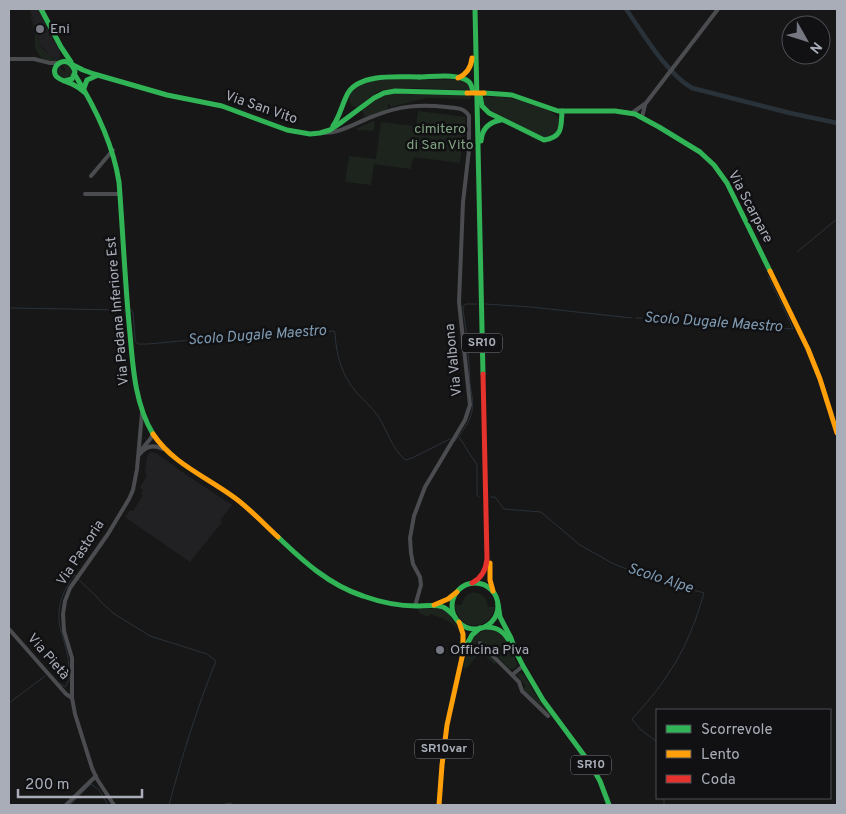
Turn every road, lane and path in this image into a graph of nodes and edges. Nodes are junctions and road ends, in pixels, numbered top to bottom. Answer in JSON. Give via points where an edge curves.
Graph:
{"nodes":[{"id":1,"x":41,"y":9,"type":"edge"},
{"id":2,"x":475,"y":9,"type":"edge"},
{"id":3,"x":718,"y":9,"type":"edge"},
{"id":4,"x":475,"y":29,"type":"junction"},
{"id":5,"x":61,"y":47,"type":"junction"},
{"id":6,"x":475,"y":47,"type":"junction"},
{"id":7,"x":9,"y":59,"type":"edge"},
{"id":8,"x":45,"y":62,"type":"junction"},
{"id":9,"x":60,"y":63,"type":"junction"},
{"id":10,"x":73,"y":65,"type":"junction"},
{"id":11,"x":55,"y":73,"type":"junction"},
{"id":12,"x":90,"y":73,"type":"junction"},
{"id":13,"x":75,"y":74,"type":"junction"},
{"id":14,"x":98,"y":75,"type":"junction"},
{"id":15,"x":458,"y":78,"type":"junction"},
{"id":16,"x":64,"y":81,"type":"junction"},
{"id":17,"x":84,"y":91,"type":"junction"},
{"id":18,"x":484,"y":94,"type":"joint"},
{"id":19,"x":346,"y":99,"type":"junction"},
{"id":20,"x":646,"y":103,"type":"junction"},
{"id":21,"x":356,"y":111,"type":"junction"},
{"id":22,"x":562,"y":111,"type":"junction"},
{"id":23,"x":632,"y":113,"type":"junction"},
{"id":24,"x":642,"y":117,"type":"junction"},
{"id":25,"x":346,"y":118,"type":"junction"},
{"id":26,"x":364,"y":120,"type":"junction"},
{"id":27,"x":503,"y":121,"type":"junction"},
{"id":28,"x":357,"y":124,"type":"junction"},
{"id":29,"x":328,"y":130,"type":"junction"},
{"id":30,"x":321,"y":133,"type":"junction"},
{"id":31,"x":477,"y":142,"type":"junction"},
{"id":32,"x":113,"y":150,"type":"junction"},
{"id":33,"x":478,"y":172,"type":"junction"},
{"id":34,"x":91,"y":176,"type":"dead end"},
{"id":35,"x":86,"y":194,"type":"dead end"},
{"id":36,"x":120,"y":194,"type":"junction"},
{"id":37,"x":141,"y":407,"type":"junction"},
{"id":38,"x":153,"y":433,"type":"junction"},
{"id":39,"x":837,"y":434,"type":"edge"},
{"id":40,"x":140,"y":440,"type":"junction"},
{"id":41,"x":170,"y":454,"type":"junction"},
{"id":42,"x":139,"y":457,"type":"junction"},
{"id":43,"x":487,"y":549,"type":"junction"},
{"id":44,"x":472,"y":583,"type":"junction"},
{"id":45,"x":457,"y":592,"type":"junction"},
{"id":46,"x":495,"y":594,"type":"junction"},
{"id":47,"x":498,"y":604,"type":"junction"},
{"id":48,"x":415,"y":606,"type":"junction"},
{"id":49,"x":432,"y":606,"type":"junction"},
{"id":50,"x":455,"y":617,"type":"junction"},
{"id":51,"x":459,"y":622,"type":"junction"},
{"id":52,"x":482,"y":628,"type":"junction"},
{"id":53,"x":9,"y":630,"type":"edge"},
{"id":54,"x":480,"y":643,"type":"dead end"},
{"id":55,"x":463,"y":653,"type":"junction"},
{"id":56,"x":517,"y":654,"type":"junction"},
{"id":57,"x":523,"y":666,"type":"junction"},
{"id":58,"x":512,"y":674,"type":"junction"},
{"id":59,"x":72,"y":698,"type":"junction"},
{"id":60,"x":548,"y":716,"type":"dead end"},
{"id":61,"x":96,"y":776,"type":"junction"},
{"id":62,"x":66,"y":805,"type":"edge"},
{"id":63,"x":114,"y":805,"type":"edge"},
{"id":64,"x":439,"y":805,"type":"edge"},
{"id":65,"x":609,"y":805,"type":"edge"}],
"edges":[{"from":1,"to":5,"type":"street"},
{"from":2,"to":4,"type":"street","number":"SR10"},
{"from":3,"to":20,"type":"street"},
{"from":4,"to":6,"type":"street","number":"SR10"},
{"from":4,"to":15,"type":"street","via":[[471,66]]},
{"from":5,"to":9,"type":"street"},
{"from":5,"to":10,"type":"street"},
{"from":6,"to":27,"type":"street","via":[[482,106]]},
{"from":6,"to":31,"type":"street","number":"SR10"},
{"from":7,"to":8,"type":"street"},
{"from":8,"to":9,"type":"street"},
{"from":8,"to":11,"type":"street"},
{"from":9,"to":10,"type":"street","via":[[67,61]]},
{"from":9,"to":11,"type":"street"},
{"from":10,"to":12,"type":"street","name":"Via San Vito"},
{"from":10,"to":13,"type":"street"},
{"from":11,"to":16,"type":"street"},
{"from":12,"to":13,"type":"street","name":"Via San Vito"},
{"from":12,"to":14,"type":"street","name":"Via San Vito"},
{"from":13,"to":16,"type":"street"},
{"from":13,"to":17,"type":"street","name":"Via Padana Inferiore Est"},
{"from":14,"to":17,"type":"street","via":[[88,79]]},
{"from":14,"to":30,"type":"street","name":"Via San Vito","via":[[159,93],[228,107],[293,131]]},
{"from":15,"to":19,"type":"street","via":[[363,81],[352,88]]},
{"from":15,"to":31,"type":"street","via":[[467,80],[472,87]]},
{"from":16,"to":17,"type":"street"},
{"from":17,"to":32,"type":"street","name":"Via Padana Inferiore Est"},
{"from":18,"to":21,"type":"street","name":"Via San Vito","bridge":true,"via":[[387,91],[373,97]]},
{"from":18,"to":22,"type":"street","name":"Via Scarpare","via":[[510,94]]},
{"from":19,"to":21,"type":"street","via":[[349,107]]},
{"from":19,"to":25,"type":"street"},
{"from":19,"to":29,"type":"street","via":[[339,118]]},
{"from":20,"to":23,"type":"street"},
{"from":20,"to":24,"type":"street"},
{"from":21,"to":25,"type":"street","name":"Via San Vito"},
{"from":21,"to":26,"type":"street"},
{"from":22,"to":23,"type":"street","name":"Via Scarpare"},
{"from":22,"to":27,"type":"street","via":[[560,131],[549,140]]},
{"from":23,"to":24,"type":"street","name":"Via Scarpare"},
{"from":24,"to":39,"type":"street","name":"Via Scarpare","via":[[700,152],[724,178],[808,348]]},
{"from":25,"to":28,"type":"street"},
{"from":25,"to":29,"type":"street","name":"Via San Vito"},
{"from":26,"to":28,"type":"street","name":"Via Valbona"},
{"from":26,"to":48,"type":"street","name":"Via Valbona","via":[[415,105],[461,109],[470,120],[459,306],[470,405],[465,420],[422,493],[414,516],[411,554],[421,583]]},
{"from":27,"to":33,"type":"street","via":[[490,122],[482,131]]},
{"from":28,"to":30,"type":"street","name":"Via Valbona","via":[[336,132]]},
{"from":29,"to":30,"type":"street","name":"Via San Vito"},
{"from":31,"to":33,"type":"street","number":"SR10"},
{"from":32,"to":34,"type":"street"},
{"from":32,"to":36,"type":"street","name":"Via Padana Inferiore Est"},
{"from":33,"to":43,"type":"street","number":"SR10"},
{"from":35,"to":36,"type":"street"},
{"from":36,"to":37,"type":"street","name":"Via Padana Inferiore Est","via":[[128,315]]},
{"from":37,"to":38,"type":"street","name":"Via Padana Inferiore Est"},
{"from":37,"to":40,"type":"street","name":"Via Pastoria"},
{"from":38,"to":40,"type":"street","via":[[144,433]]},
{"from":38,"to":41,"type":"street","name":"Via Padana Inferiore Est"},
{"from":38,"to":42,"type":"street","name":"Via Pastoria"},
{"from":40,"to":42,"type":"street","name":"Via Pastoria"},
{"from":41,"to":42,"type":"street","via":[[152,446],[145,448]]},
{"from":41,"to":48,"type":"street","name":"Via Padana Inferiore Est","via":[[240,502],[328,580],[365,597]]},
{"from":42,"to":59,"type":"street","name":"Via Pastoria","via":[[133,490],[124,508],[67,594],[63,625],[72,658]]},
{"from":43,"to":44,"type":"street","number":"SR10","via":[[485,570],[480,579]]},
{"from":43,"to":46,"type":"street","number":"SR10"},
{"from":44,"to":45,"type":"street"},
{"from":44,"to":46,"type":"street","via":[[479,583]]},
{"from":45,"to":49,"type":"street","name":"Via Padana Inferiore Est"},
{"from":45,"to":50,"type":"street","via":[[452,603]]},
{"from":46,"to":47,"type":"street"},
{"from":47,"to":52,"type":"street","via":[[495,617]]},
{"from":47,"to":56,"type":"street","number":"SR10","via":[[500,617]]},
{"from":48,"to":49,"type":"street","name":"Via Padana Inferiore Est"},
{"from":49,"to":50,"type":"street","name":"Via Padana Inferiore Est","via":[[446,608]]},
{"from":50,"to":51,"type":"street"},
{"from":51,"to":52,"type":"street","via":[[468,628]]},
{"from":51,"to":55,"type":"street","number":"SR10var","via":[[464,634]]},
{"from":52,"to":55,"type":"street","number":"SR10var","via":[[472,635]]},
{"from":52,"to":56,"type":"street","number":"SR10","via":[[495,627],[502,631]]},
{"from":53,"to":59,"type":"street","name":"Via Pietà"},
{"from":54,"to":58,"type":"street"},
{"from":55,"to":64,"type":"street","number":"SR10var","via":[[447,725]]},
{"from":56,"to":57,"type":"street","number":"SR10"},
{"from":57,"to":58,"type":"street"},
{"from":57,"to":65,"type":"street","number":"SR10","via":[[589,762]]},
{"from":58,"to":60,"type":"street","via":[[522,691]]},
{"from":59,"to":61,"type":"street","name":"Via Pastoria"},
{"from":61,"to":62,"type":"street"},
{"from":61,"to":63,"type":"street","name":"Via Pastoria"}]}
